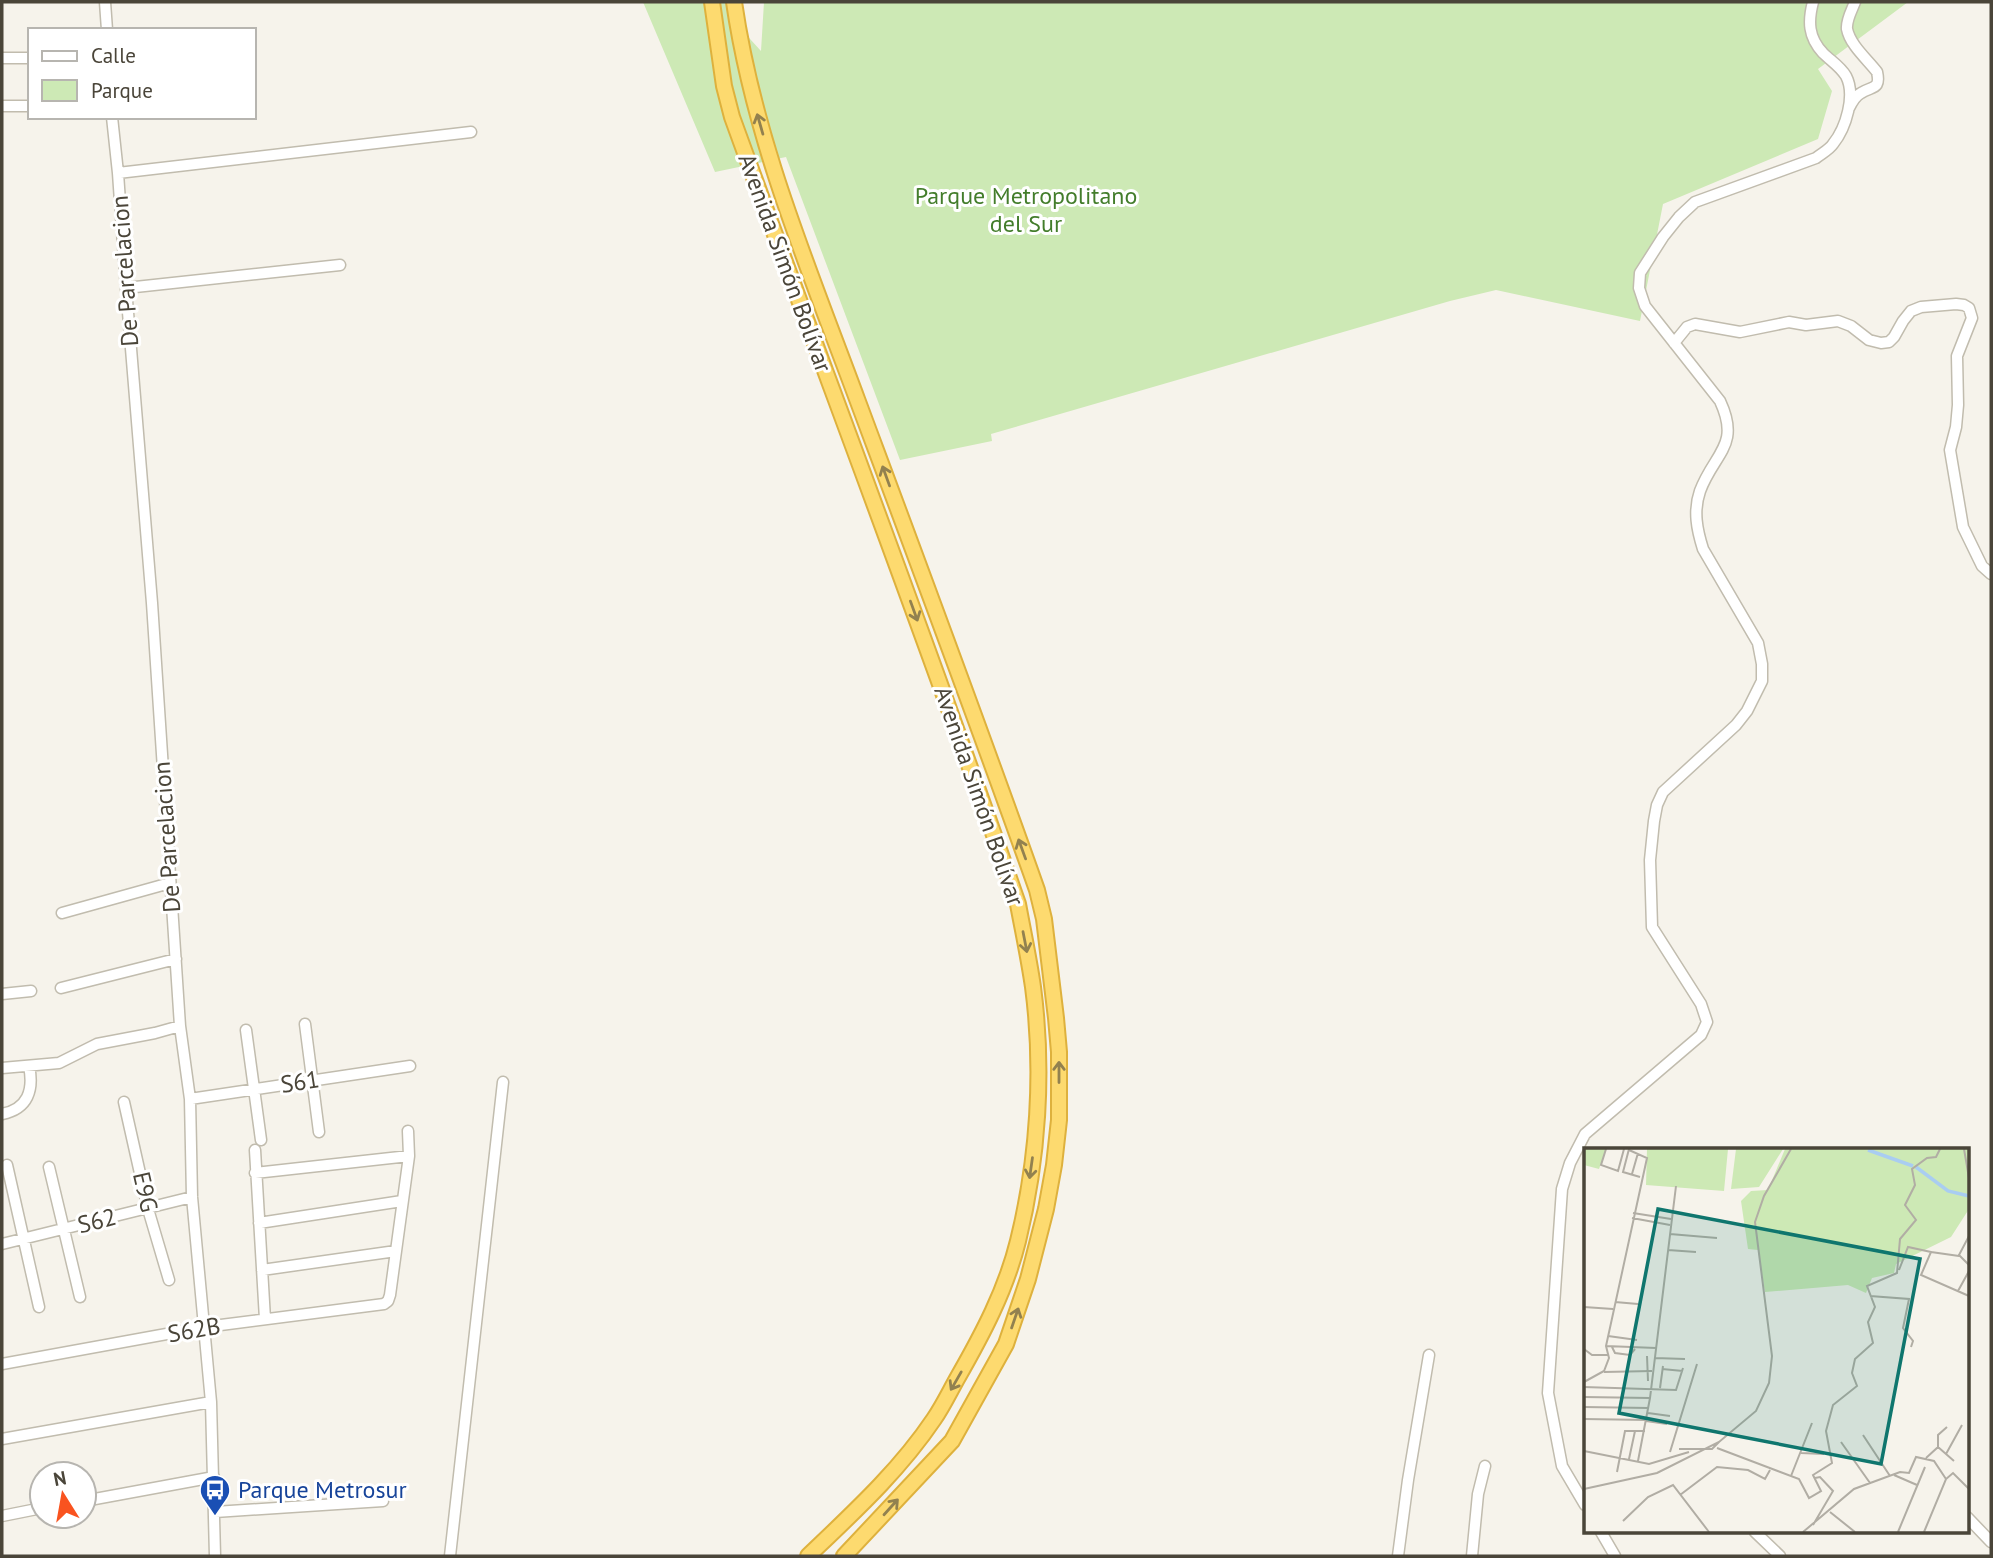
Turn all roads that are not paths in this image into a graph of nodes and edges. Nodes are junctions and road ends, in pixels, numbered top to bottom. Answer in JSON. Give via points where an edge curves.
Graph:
{"nodes":[{"id":1,"x":105,"y":2,"type":"edge"},
{"id":2,"x":712,"y":2,"type":"edge"},
{"id":3,"x":734,"y":2,"type":"edge"},
{"id":4,"x":1812,"y":2,"type":"edge"},
{"id":5,"x":1855,"y":2,"type":"edge"},
{"id":6,"x":107,"y":28,"type":"edge"},
{"id":7,"x":2,"y":58,"type":"edge"},
{"id":8,"x":28,"y":58,"type":"edge"},
{"id":9,"x":2,"y":106,"type":"edge"},
{"id":10,"x":28,"y":106,"type":"edge"},
{"id":11,"x":1849,"y":108,"type":"junction"},
{"id":12,"x":112,"y":119,"type":"edge"},
{"id":13,"x":471,"y":132,"type":"dead end"},
{"id":14,"x":118,"y":173,"type":"junction"},
{"id":15,"x":340,"y":265,"type":"dead end"},
{"id":16,"x":126,"y":288,"type":"junction"},
{"id":17,"x":1674,"y":343,"type":"junction"},
{"id":18,"x":910,"y":540,"type":"junction"},
{"id":19,"x":891,"y":546,"type":"junction"},
{"id":20,"x":1991,"y":575,"type":"edge"},
{"id":21,"x":170,"y":883,"type":"junction"},
{"id":22,"x":62,"y":913,"type":"dead end"},
{"id":23,"x":176,"y":959,"type":"junction"},
{"id":24,"x":61,"y":988,"type":"dead end"},
{"id":25,"x":31,"y":991,"type":"dead end"},
{"id":26,"x":2,"y":994,"type":"edge"},
{"id":27,"x":305,"y":1024,"type":"dead end"},
{"id":28,"x":180,"y":1026,"type":"junction"},
{"id":29,"x":246,"y":1030,"type":"dead end"},
{"id":30,"x":29,"y":1066,"type":"junction"},
{"id":31,"x":410,"y":1066,"type":"dead end"},
{"id":32,"x":2,"y":1068,"type":"edge"},
{"id":33,"x":312,"y":1080,"type":"junction"},
{"id":34,"x":503,"y":1082,"type":"dead end"},
{"id":35,"x":255,"y":1089,"type":"junction"},
{"id":36,"x":190,"y":1099,"type":"junction"},
{"id":37,"x":124,"y":1102,"type":"dead end"},
{"id":38,"x":2,"y":1114,"type":"edge"},
{"id":39,"x":408,"y":1131,"type":"dead end"},
{"id":40,"x":319,"y":1132,"type":"dead end"},
{"id":41,"x":261,"y":1140,"type":"dead end"},
{"id":42,"x":255,"y":1150,"type":"dead end"},
{"id":43,"x":409,"y":1156,"type":"junction"},
{"id":44,"x":7,"y":1165,"type":"dead end"},
{"id":45,"x":49,"y":1167,"type":"dead end"},
{"id":46,"x":255,"y":1173,"type":"junction"},
{"id":47,"x":192,"y":1197,"type":"junction"},
{"id":48,"x":402,"y":1201,"type":"junction"},
{"id":49,"x":148,"y":1209,"type":"junction"},
{"id":50,"x":258,"y":1223,"type":"junction"},
{"id":51,"x":64,"y":1230,"type":"junction"},
{"id":52,"x":24,"y":1238,"type":"junction"},
{"id":53,"x":2,"y":1244,"type":"edge"},
{"id":54,"x":396,"y":1251,"type":"junction"},
{"id":55,"x":262,"y":1270,"type":"junction"},
{"id":56,"x":169,"y":1280,"type":"dead end"},
{"id":57,"x":80,"y":1297,"type":"dead end"},
{"id":58,"x":39,"y":1307,"type":"dead end"},
{"id":59,"x":265,"y":1319,"type":"junction"},
{"id":60,"x":205,"y":1327,"type":"junction"},
{"id":61,"x":1430,"y":1355,"type":"dead end"},
{"id":62,"x":2,"y":1364,"type":"edge"},
{"id":63,"x":211,"y":1402,"type":"junction"},
{"id":64,"x":2,"y":1439,"type":"edge"},
{"id":65,"x":1485,"y":1466,"type":"dead end"},
{"id":66,"x":214,"y":1477,"type":"junction"},
{"id":67,"x":98,"y":1498,"type":"edge"},
{"id":68,"x":383,"y":1501,"type":"dead end"},
{"id":69,"x":1584,"y":1503,"type":"edge"},
{"id":70,"x":28,"y":1511,"type":"edge"},
{"id":71,"x":215,"y":1512,"type":"junction"},
{"id":72,"x":2,"y":1516,"type":"edge"},
{"id":73,"x":1968,"y":1518,"type":"edge"},
{"id":74,"x":1602,"y":1534,"type":"edge"},
{"id":75,"x":1757,"y":1534,"type":"edge"},
{"id":76,"x":1991,"y":1542,"type":"edge"},
{"id":77,"x":215,"y":1556,"type":"edge"},
{"id":78,"x":450,"y":1556,"type":"edge"},
{"id":79,"x":808,"y":1556,"type":"edge"},
{"id":80,"x":844,"y":1556,"type":"edge"},
{"id":81,"x":1398,"y":1556,"type":"edge"},
{"id":82,"x":1472,"y":1556,"type":"edge"},
{"id":83,"x":1615,"y":1556,"type":"edge"},
{"id":84,"x":1780,"y":1556,"type":"edge"}],
"edges":[{"from":1,"to":6,"type":"street"},
{"from":2,"to":19,"type":"highway","name":"Avenida Simón Bolívar","via":[[732,117]]},
{"from":18,"to":3,"type":"highway","name":"Avenida Simón Bolívar","one_way":true,"via":[[777,181],[750,90]]},
{"from":4,"to":11,"type":"street","via":[[1808,21],[1813,38],[1846,75]]},
{"from":5,"to":11,"type":"street","via":[[1847,29],[1878,78],[1877,85],[1858,94]]},
{"from":7,"to":8,"type":"street"},
{"from":9,"to":10,"type":"street"},
{"from":11,"to":17,"type":"street","via":[[1832,147],[1816,158],[1695,202],[1663,237],[1640,273],[1639,288],[1645,306]]},
{"from":12,"to":14,"type":"street","name":"De Parcelacion"},
{"from":13,"to":14,"type":"street"},
{"from":14,"to":16,"type":"street","name":"De Parcelacion"},
{"from":15,"to":16,"type":"street"},
{"from":16,"to":21,"type":"street","name":"De Parcelacion"},
{"from":17,"to":20,"type":"street","via":[[1695,324],[1740,332],[1788,323],[1806,326],[1838,321],[1881,343],[1889,342],[1911,311],[1921,307],[1956,304],[1969,308],[1972,318],[1957,356],[1958,405],[1950,450],[1963,527]]},
{"from":17,"to":69,"type":"street","via":[[1727,416],[1729,432],[1698,499],[1698,532],[1709,560],[1758,643],[1762,681],[1736,725],[1663,792],[1654,821],[1652,927],[1701,1004],[1707,1022],[1701,1035],[1585,1134],[1562,1189],[1548,1393],[1562,1466]]},
{"from":18,"to":19,"type":"highway"},
{"from":80,"to":18,"type":"highway","name":"Avenida Simón Bolívar","one_way":true,"via":[[951,1441],[1006,1344],[1046,1209],[1059,1120],[1059,1052],[1041,904]]},
{"from":19,"to":79,"type":"highway","name":"Avenida Simón Bolívar","one_way":true,"via":[[1018,904],[1034,1001],[1037,1118],[1018,1242],[981,1336],[926,1430],[885,1481]]},
{"from":21,"to":22,"type":"street"},
{"from":21,"to":23,"type":"street","name":"De Parcelacion"},
{"from":23,"to":24,"type":"street"},
{"from":23,"to":28,"type":"street","name":"De Parcelacion"},
{"from":25,"to":26,"type":"street"},
{"from":27,"to":33,"type":"street"},
{"from":28,"to":30,"type":"street","via":[[97,1044],[59,1063]]},
{"from":28,"to":36,"type":"street","name":"De Parcelacion"},
{"from":29,"to":35,"type":"street"},
{"from":30,"to":32,"type":"street"},
{"from":30,"to":38,"type":"street","via":[[31,1088],[25,1100]]},
{"from":31,"to":33,"type":"street","name":"S61"},
{"from":33,"to":35,"type":"street","name":"S61"},
{"from":33,"to":40,"type":"street"},
{"from":34,"to":78,"type":"street"},
{"from":35,"to":36,"type":"street","name":"S61"},
{"from":35,"to":41,"type":"street"},
{"from":36,"to":47,"type":"street","name":"De Parcelacion"},
{"from":37,"to":49,"type":"street","name":"E9G"},
{"from":39,"to":43,"type":"street"},
{"from":42,"to":46,"type":"street"},
{"from":43,"to":46,"type":"street"},
{"from":43,"to":48,"type":"street"},
{"from":44,"to":52,"type":"street"},
{"from":45,"to":51,"type":"street"},
{"from":46,"to":50,"type":"street"},
{"from":47,"to":49,"type":"street","name":"S62"},
{"from":47,"to":60,"type":"street","name":"De Parcelacion"},
{"from":48,"to":50,"type":"street"},
{"from":48,"to":54,"type":"street"},
{"from":49,"to":51,"type":"street","name":"S62"},
{"from":49,"to":56,"type":"street","name":"E9G"},
{"from":50,"to":55,"type":"street"},
{"from":51,"to":52,"type":"street","name":"S62"},
{"from":51,"to":57,"type":"street"},
{"from":52,"to":53,"type":"street","name":"S62"},
{"from":52,"to":58,"type":"street"},
{"from":54,"to":55,"type":"street"},
{"from":54,"to":59,"type":"street","name":"S62B","via":[[388,1301]]},
{"from":55,"to":59,"type":"street"},
{"from":59,"to":60,"type":"street","name":"S62B"},
{"from":60,"to":62,"type":"street","name":"S62B"},
{"from":60,"to":63,"type":"street","name":"De Parcelacion"},
{"from":61,"to":81,"type":"street"},
{"from":63,"to":64,"type":"street"},
{"from":63,"to":66,"type":"street","name":"De Parcelacion"},
{"from":65,"to":82,"type":"street"},
{"from":66,"to":67,"type":"street"},
{"from":66,"to":71,"type":"street","name":"De Parcelacion"},
{"from":68,"to":71,"type":"street"},
{"from":70,"to":72,"type":"street"},
{"from":71,"to":77,"type":"street","name":"De Parcelacion"},
{"from":73,"to":76,"type":"street"},
{"from":74,"to":83,"type":"street"},
{"from":75,"to":84,"type":"street"}]}
